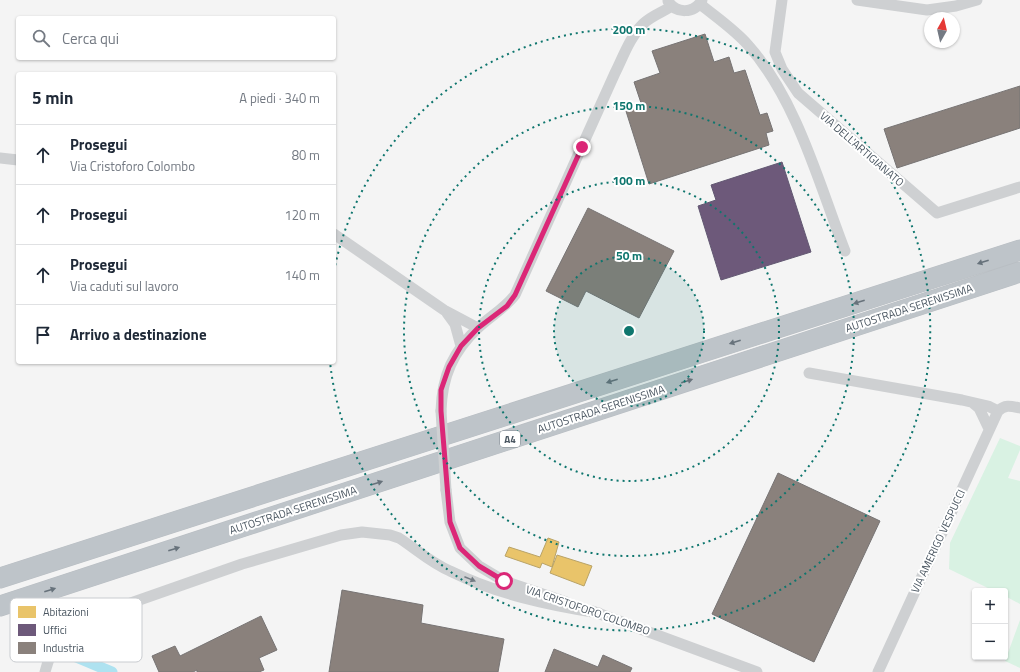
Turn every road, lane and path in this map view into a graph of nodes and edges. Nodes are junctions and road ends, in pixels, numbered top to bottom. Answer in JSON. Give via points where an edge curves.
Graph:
{"nodes":[{"id":1,"x":782,"y":0,"type":"edge"},
{"id":2,"x":857,"y":0,"type":"edge"},
{"id":3,"x":976,"y":0,"type":"edge"},
{"id":4,"x":701,"y":2,"type":"edge"},
{"id":5,"x":670,"y":3,"type":"edge"},
{"id":6,"x":0,"y":158,"type":"edge"},
{"id":7,"x":16,"y":160,"type":"edge"},
{"id":8,"x":1020,"y":187,"type":"edge"},
{"id":9,"x":336,"y":235,"type":"edge"},
{"id":10,"x":1020,"y":250,"type":"edge"},
{"id":11,"x":845,"y":251,"type":"dead end"},
{"id":12,"x":1020,"y":272,"type":"edge"},
{"id":13,"x":444,"y":310,"type":"junction"},
{"id":14,"x":478,"y":328,"type":"junction"},
{"id":15,"x":461,"y":346,"type":"junction"},
{"id":16,"x":809,"y":373,"type":"dead end"},
{"id":17,"x":972,"y":402,"type":"junction"},
{"id":18,"x":1020,"y":408,"type":"edge"},
{"id":19,"x":998,"y":411,"type":"junction"},
{"id":20,"x":989,"y":429,"type":"junction"},
{"id":21,"x":0,"y":578,"type":"edge"},
{"id":22,"x":24,"y":598,"type":"edge"},
{"id":23,"x":142,"y":599,"type":"edge"},
{"id":24,"x":10,"y":603,"type":"edge"},
{"id":25,"x":0,"y":606,"type":"edge"},
{"id":26,"x":599,"y":613,"type":"junction"},
{"id":27,"x":49,"y":662,"type":"edge"},
{"id":28,"x":45,"y":672,"type":"edge"},
{"id":29,"x":757,"y":672,"type":"edge"},
{"id":30,"x":878,"y":672,"type":"edge"}],
"edges":[{"from":1,"to":8,"type":"street","name":"VIA DELL'ARTIGIANATO","via":[[775,52],[782,69],[798,93],[937,213]]},
{"from":2,"to":3,"type":"street","via":[[928,10]]},
{"from":4,"to":5,"type":"street","via":[[690,11],[678,10]]},
{"from":4,"to":11,"type":"street","via":[[748,45],[765,66],[787,102]]},
{"from":5,"to":14,"type":"street","name":"VIA CRISTOFORO COLOMBO","via":[[642,25],[634,37],[515,295],[507,306]]},
{"from":6,"to":7,"type":"street"},
{"from":9,"to":13,"type":"street"},
{"from":10,"to":21,"type":"highway","name":"AUTOSTRADA SERENISSIMA","number":"A4","one_way":true},
{"from":22,"to":12,"type":"highway","name":"AUTOSTRADA SERENISSIMA","number":"A4","one_way":true},
{"from":13,"to":14,"type":"street"},
{"from":13,"to":15,"type":"street","via":[[455,324]]},
{"from":14,"to":15,"type":"street","name":"VIA CRISTOFORO COLOMBO"},
{"from":15,"to":26,"type":"street","name":"VIA CRISTOFORO COLOMBO","bridge":true,"via":[[449,367],[441,390],[446,490],[450,522],[460,548],[479,566],[504,581]]},
{"from":16,"to":17,"type":"street"},
{"from":17,"to":19,"type":"street"},
{"from":17,"to":20,"type":"street","via":[[979,408]]},
{"from":18,"to":19,"type":"street","via":[[1008,405]]},
{"from":19,"to":20,"type":"street","name":"VIA AMERIGO VESPUCCI"},
{"from":20,"to":30,"type":"street","name":"VIA AMERIGO VESPUCCI"},
{"from":23,"to":26,"type":"street","one_way":true,"via":[[242,564],[341,535],[362,532],[390,536],[409,545],[434,563],[501,592]]},
{"from":25,"to":24,"type":"highway","name":"AUTOSTRADA SERENISSIMA","number":"A4","one_way":true},
{"from":26,"to":29,"type":"street","name":"VIA CRISTOFORO COLOMBO"},
{"from":28,"to":27,"type":"street","one_way":true}]}
